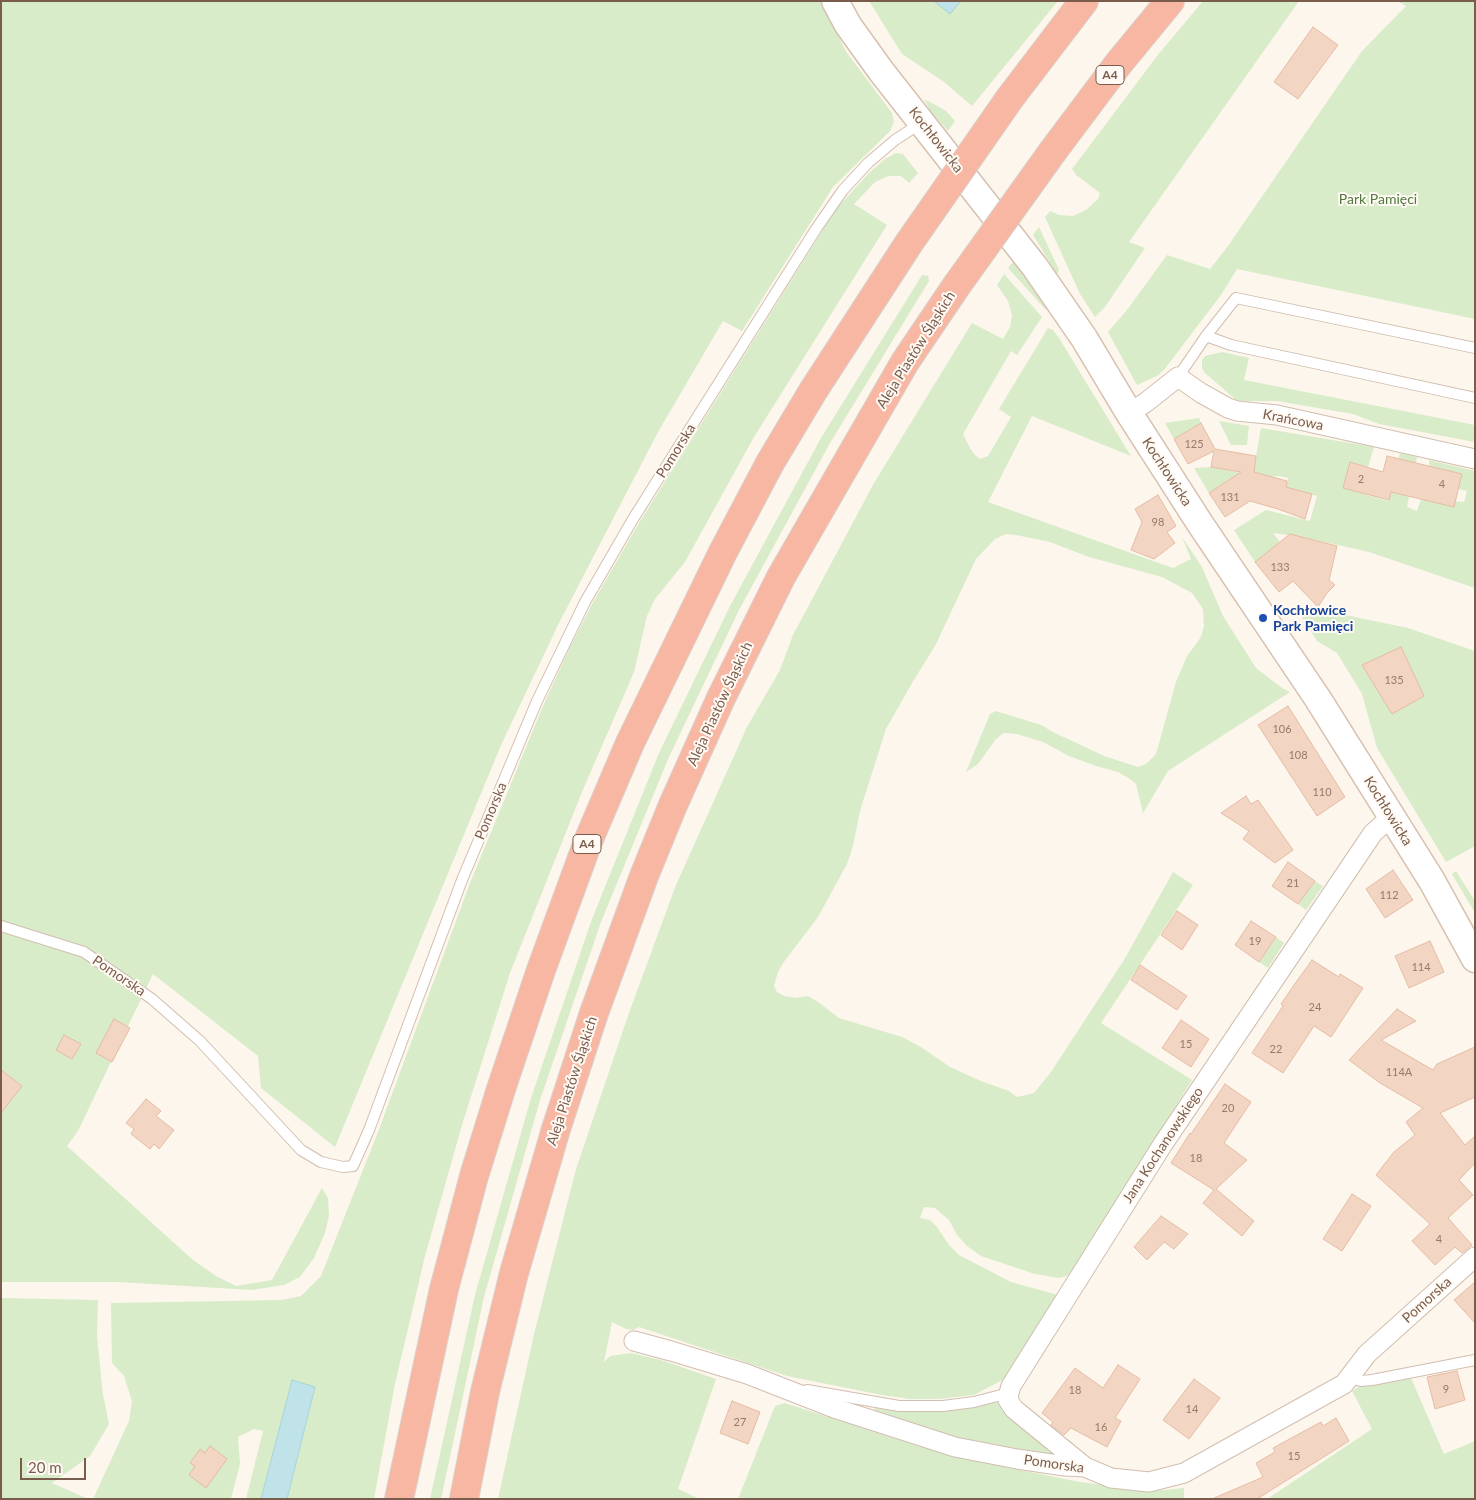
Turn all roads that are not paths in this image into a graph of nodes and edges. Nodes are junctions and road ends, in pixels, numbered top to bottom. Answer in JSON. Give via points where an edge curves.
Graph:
{"nodes":[{"id":1,"x":835,"y":1,"type":"edge"},
{"id":2,"x":1084,"y":1,"type":"edge"},
{"id":3,"x":1170,"y":1,"type":"edge"},
{"id":4,"x":922,"y":122,"type":"junction"},
{"id":5,"x":1206,"y":336,"type":"junction"},
{"id":6,"x":1475,"y":348,"type":"edge"},
{"id":7,"x":1178,"y":377,"type":"junction"},
{"id":8,"x":1475,"y":398,"type":"edge"},
{"id":9,"x":1129,"y":413,"type":"junction"},
{"id":10,"x":1475,"y":459,"type":"edge"},
{"id":11,"x":1391,"y":817,"type":"junction"},
{"id":12,"x":1,"y":926,"type":"edge"},
{"id":13,"x":1475,"y":959,"type":"edge"},
{"id":14,"x":1475,"y":1257,"type":"edge"},
{"id":15,"x":634,"y":1341,"type":"dead end"},
{"id":16,"x":1475,"y":1360,"type":"edge"},
{"id":17,"x":1350,"y":1378,"type":"junction"},
{"id":18,"x":770,"y":1384,"type":"junction"},
{"id":19,"x":1009,"y":1393,"type":"junction"},
{"id":20,"x":1085,"y":1467,"type":"junction"},
{"id":21,"x":399,"y":1499,"type":"edge"},
{"id":22,"x":464,"y":1499,"type":"edge"}],
"edges":[{"from":1,"to":4,"type":"street","name":"Kochłowicka","via":[[881,71]]},
{"from":2,"to":21,"type":"highway","number":"A4","bridge":true,"via":[[1010,98],[818,382],[723,552],[635,734],[589,839],[501,1088],[444,1288]]},
{"from":3,"to":22,"type":"highway","name":"Aleja Piastów Śląskich","number":"A4","bridge":true,"via":[[1054,151],[905,362],[781,577],[721,698],[644,876],[556,1129],[514,1273]]},
{"from":4,"to":9,"type":"street","name":"Kochłowicka","via":[[1035,267],[1084,338]]},
{"from":4,"to":12,"type":"lane","name":"Pomorska","via":[[868,163],[843,190],[633,519],[585,602],[537,701],[462,880],[353,1166],[343,1168],[321,1162],[301,1150],[200,1041],[152,998],[84,952]]},
{"from":5,"to":6,"type":"lane","via":[[1236,298]]},
{"from":5,"to":7,"type":"lane"},
{"from":5,"to":8,"type":"lane","via":[[1231,345]]},
{"from":7,"to":9,"type":"street"},
{"from":7,"to":10,"type":"street","name":"Krańcowa","via":[[1237,411],[1277,414]]},
{"from":9,"to":11,"type":"street","name":"Kochłowicka","via":[[1318,699]]},
{"from":11,"to":13,"type":"street","name":"Kochłowicka","via":[[1432,881]]},
{"from":11,"to":19,"type":"street","name":"Jana Kochanowskiego","via":[[1373,833],[1163,1144]]},
{"from":14,"to":17,"type":"street","name":"Pomorska","via":[[1367,1354]]},
{"from":15,"to":18,"type":"street","name":"Pomorska"},
{"from":16,"to":17,"type":"lane","via":[[1372,1380]]},
{"from":17,"to":20,"type":"street","name":"Pomorska","via":[[1184,1473],[1149,1482],[1111,1478]]},
{"from":18,"to":19,"type":"lane","via":[[898,1406],[943,1406]]},
{"from":18,"to":20,"type":"street","name":"Pomorska","via":[[955,1447]]},
{"from":19,"to":20,"type":"street","via":[[1008,1400],[1014,1409]]}]}
